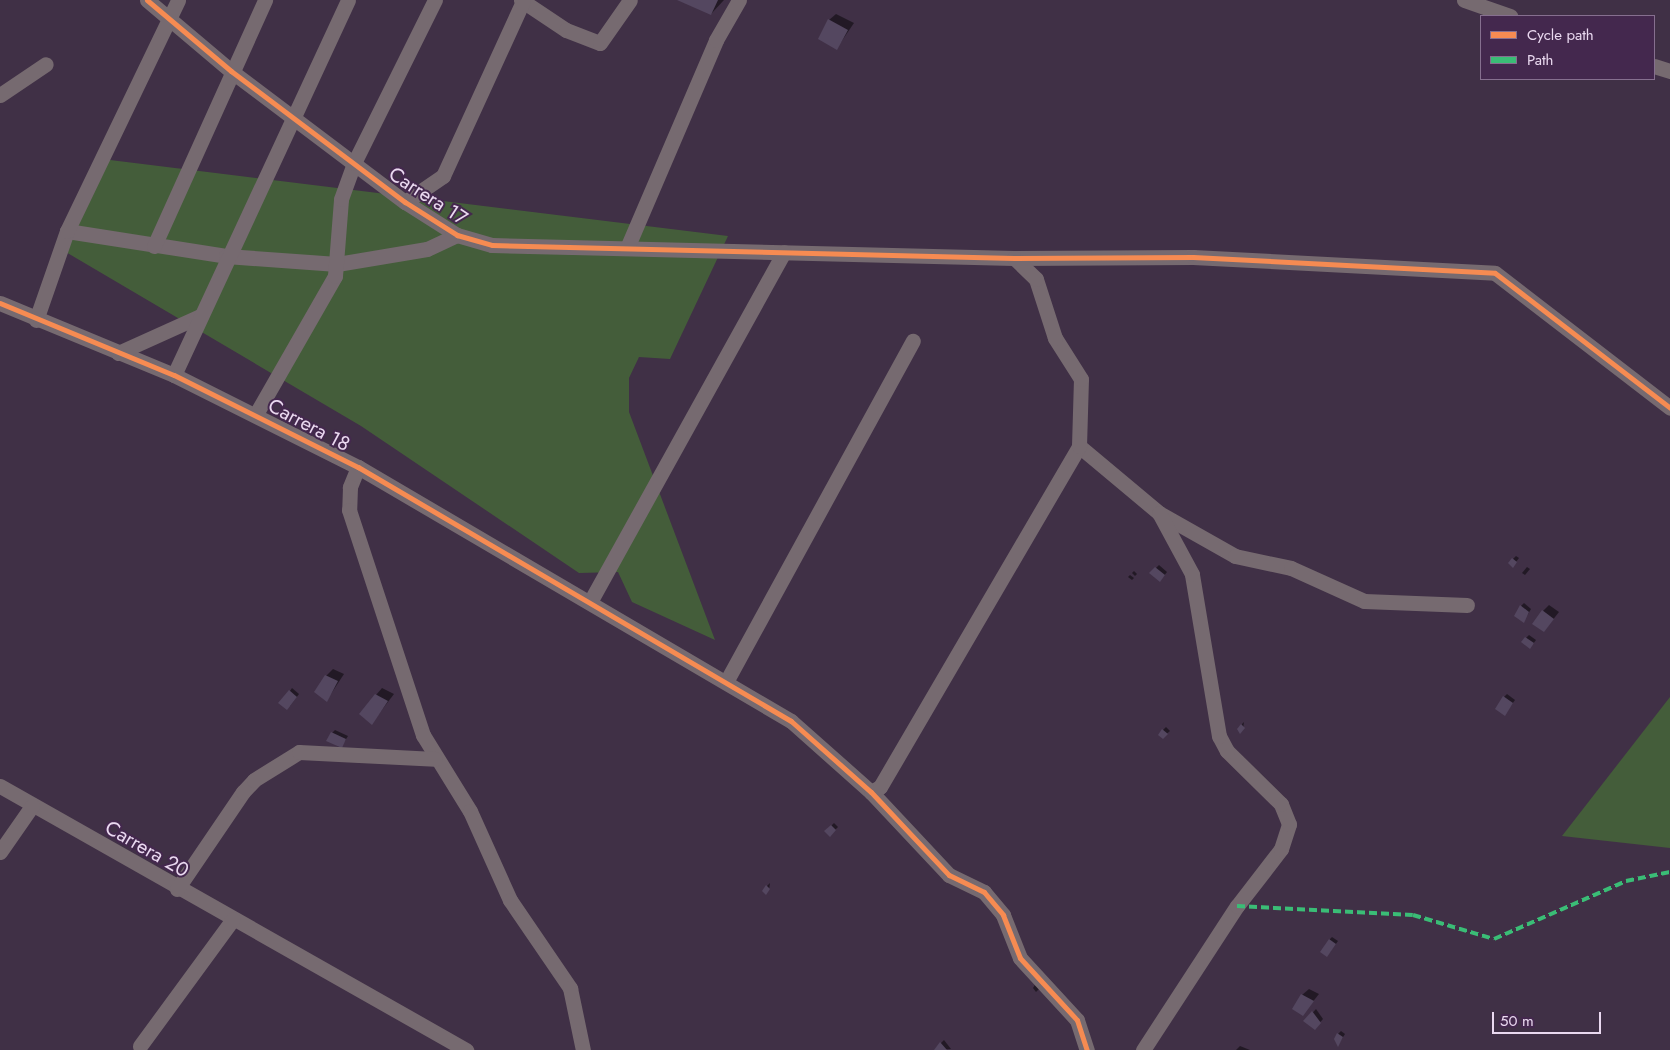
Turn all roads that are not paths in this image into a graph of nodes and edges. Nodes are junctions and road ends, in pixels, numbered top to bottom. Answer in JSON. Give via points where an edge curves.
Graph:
{"nodes":[{"id":1,"x":147,"y":0,"type":"edge"},
{"id":2,"x":178,"y":0,"type":"edge"},
{"id":3,"x":265,"y":0,"type":"edge"},
{"id":4,"x":348,"y":0,"type":"edge"},
{"id":5,"x":435,"y":0,"type":"edge"},
{"id":6,"x":630,"y":0,"type":"edge"},
{"id":7,"x":739,"y":0,"type":"edge"},
{"id":8,"x":1464,"y":0,"type":"edge"},
{"id":9,"x":522,"y":1,"type":"edge"},
{"id":10,"x":1507,"y":15,"type":"edge"},
{"id":11,"x":170,"y":17,"type":"junction"},
{"id":12,"x":46,"y":64,"type":"dead end"},
{"id":13,"x":1655,"y":66,"type":"edge"},
{"id":14,"x":231,"y":71,"type":"junction"},
{"id":15,"x":1670,"y":71,"type":"edge"},
{"id":16,"x":1,"y":92,"type":"edge"},
{"id":17,"x":292,"y":117,"type":"junction"},
{"id":18,"x":354,"y":164,"type":"junction"},
{"id":19,"x":405,"y":202,"type":"junction"},
{"id":20,"x":67,"y":231,"type":"junction"},
{"id":21,"x":458,"y":235,"type":"junction"},
{"id":22,"x":154,"y":246,"type":"junction"},
{"id":23,"x":627,"y":248,"type":"junction"},
{"id":24,"x":784,"y":252,"type":"junction"},
{"id":25,"x":226,"y":256,"type":"junction"},
{"id":26,"x":1014,"y":258,"type":"junction"},
{"id":27,"x":338,"y":264,"type":"junction"},
{"id":28,"x":0,"y":303,"type":"edge"},
{"id":29,"x":200,"y":316,"type":"junction"},
{"id":30,"x":36,"y":320,"type":"junction"},
{"id":31,"x":913,"y":341,"type":"dead end"},
{"id":32,"x":118,"y":353,"type":"junction"},
{"id":33,"x":174,"y":375,"type":"junction"},
{"id":34,"x":1670,"y":408,"type":"edge"},
{"id":35,"x":256,"y":414,"type":"junction"},
{"id":36,"x":1079,"y":446,"type":"junction"},
{"id":37,"x":358,"y":468,"type":"junction"},
{"id":38,"x":1159,"y":513,"type":"junction"},
{"id":39,"x":590,"y":602,"type":"junction"},
{"id":40,"x":1467,"y":605,"type":"dead end"},
{"id":41,"x":726,"y":682,"type":"junction"},
{"id":42,"x":435,"y":759,"type":"junction"},
{"id":43,"x":0,"y":786,"type":"edge"},
{"id":44,"x":871,"y":792,"type":"junction"},
{"id":45,"x":32,"y":806,"type":"junction"},
{"id":46,"x":0,"y":852,"type":"edge"},
{"id":47,"x":176,"y":889,"type":"junction"},
{"id":48,"x":233,"y":919,"type":"junction"},
{"id":49,"x":140,"y":1046,"type":"dead end"},
{"id":50,"x":466,"y":1050,"type":"edge"},
{"id":51,"x":582,"y":1050,"type":"edge"},
{"id":52,"x":1087,"y":1050,"type":"edge"},
{"id":53,"x":1143,"y":1050,"type":"edge"}],
"edges":[{"from":1,"to":11,"type":"street","name":"Carrera 17"},
{"from":2,"to":11,"type":"street"},
{"from":3,"to":14,"type":"street"},
{"from":4,"to":17,"type":"street"},
{"from":5,"to":18,"type":"street"},
{"from":6,"to":9,"type":"street","via":[[600,43],[566,30]]},
{"from":7,"to":23,"type":"street","via":[[716,40]]},
{"from":8,"to":10,"type":"street"},
{"from":9,"to":19,"type":"street","via":[[443,176]]},
{"from":11,"to":14,"type":"street","name":"Carrera 17"},
{"from":11,"to":20,"type":"street"},
{"from":12,"to":16,"type":"street"},
{"from":13,"to":15,"type":"street"},
{"from":14,"to":17,"type":"street","name":"Carrera 17"},
{"from":14,"to":22,"type":"street"},
{"from":17,"to":18,"type":"street","name":"Carrera 17"},
{"from":17,"to":25,"type":"street"},
{"from":18,"to":19,"type":"street","name":"Carrera 17"},
{"from":18,"to":27,"type":"street","via":[[341,200]]},
{"from":19,"to":21,"type":"street","name":"Carrera 17"},
{"from":20,"to":22,"type":"street"},
{"from":20,"to":30,"type":"street"},
{"from":21,"to":23,"type":"street","name":"Carrera 17","via":[[492,245]]},
{"from":21,"to":27,"type":"street","via":[[427,248]]},
{"from":22,"to":25,"type":"street"},
{"from":23,"to":24,"type":"street","name":"Carrera 17"},
{"from":24,"to":26,"type":"street","name":"Carrera 17"},
{"from":24,"to":39,"type":"street"},
{"from":25,"to":27,"type":"street"},
{"from":25,"to":29,"type":"street"},
{"from":26,"to":34,"type":"street","name":"Carrera 17","via":[[1193,257],[1495,273]]},
{"from":26,"to":36,"type":"street","via":[[1036,279],[1055,338],[1081,379]]},
{"from":27,"to":35,"type":"street","via":[[324,301]]},
{"from":28,"to":30,"type":"street","name":"Carrera 18"},
{"from":29,"to":32,"type":"street"},
{"from":29,"to":33,"type":"street"},
{"from":30,"to":32,"type":"street","name":"Carrera 18"},
{"from":31,"to":41,"type":"street"},
{"from":32,"to":33,"type":"street","name":"Carrera 18"},
{"from":33,"to":35,"type":"street","name":"Carrera 18"},
{"from":35,"to":37,"type":"street","name":"Carrera 18"},
{"from":36,"to":38,"type":"street"},
{"from":36,"to":44,"type":"street","via":[[880,787]]},
{"from":37,"to":39,"type":"street","name":"Carrera 18"},
{"from":37,"to":42,"type":"street","via":[[350,487],[349,510]]},
{"from":38,"to":40,"type":"street","via":[[1234,556],[1291,568],[1364,601]]},
{"from":38,"to":53,"type":"street","via":[[1192,574],[1219,736],[1227,751],[1281,804],[1289,824],[1281,848],[1237,906]]},
{"from":39,"to":41,"type":"street","name":"Carrera 18"},
{"from":41,"to":44,"type":"street","name":"Carrera 18","via":[[791,721]]},
{"from":42,"to":47,"type":"street","via":[[299,752],[254,780],[243,792]]},
{"from":42,"to":51,"type":"street","via":[[470,811],[510,900],[570,988]]},
{"from":43,"to":45,"type":"street","name":"Carrera 20"},
{"from":44,"to":52,"type":"street","name":"Carrera 18","via":[[949,875],[984,892],[1003,915],[1020,958],[1077,1020]]},
{"from":45,"to":46,"type":"street"},
{"from":45,"to":47,"type":"street","name":"Carrera 20"},
{"from":47,"to":48,"type":"street","name":"Carrera 20"},
{"from":48,"to":49,"type":"street"},
{"from":48,"to":50,"type":"street","name":"Carrera 20"}]}
